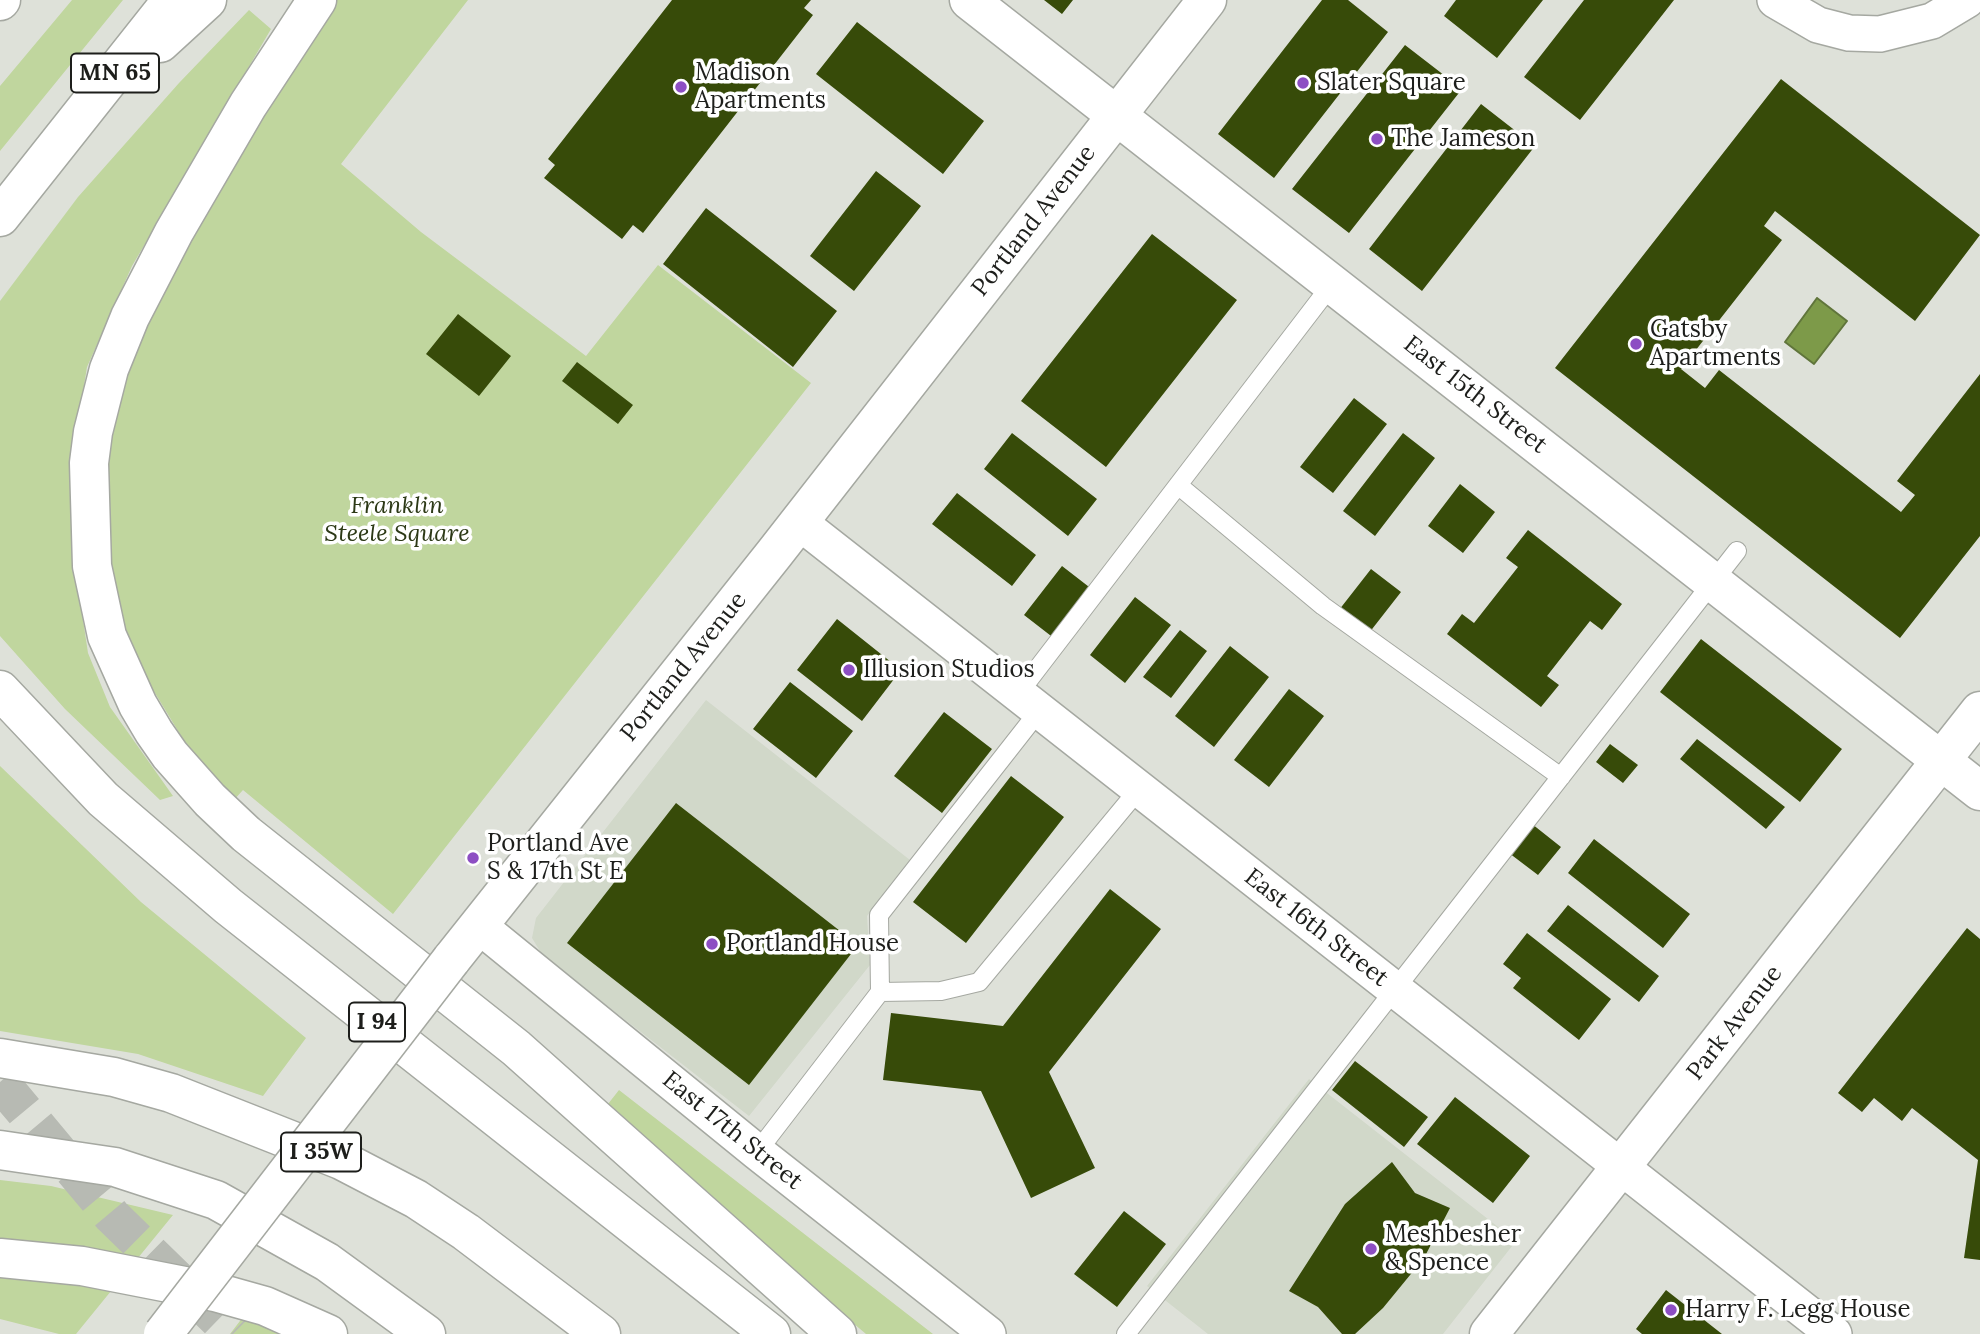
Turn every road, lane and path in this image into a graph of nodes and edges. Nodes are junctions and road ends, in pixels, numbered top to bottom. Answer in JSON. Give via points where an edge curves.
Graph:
{"nodes":[{"id":1,"x":172,"y":0,"type":"edge"},
{"id":2,"x":207,"y":0,"type":"edge"},
{"id":3,"x":317,"y":0,"type":"edge"},
{"id":4,"x":969,"y":0,"type":"edge"},
{"id":5,"x":1207,"y":0,"type":"edge"},
{"id":6,"x":1775,"y":0,"type":"edge"},
{"id":7,"x":1967,"y":0,"type":"edge"},
{"id":8,"x":1117,"y":115,"type":"junction"},
{"id":9,"x":57,"y":146,"type":"junction"},
{"id":10,"x":0,"y":217,"type":"edge"},
{"id":11,"x":1332,"y":284,"type":"junction"},
{"id":12,"x":1178,"y":485,"type":"junction"},
{"id":13,"x":799,"y":522,"type":"junction"},
{"id":14,"x":1737,"y":551,"type":"dead end"},
{"id":15,"x":1713,"y":582,"type":"junction"},
{"id":16,"x":0,"y":690,"type":"edge"},
{"id":17,"x":1029,"y":702,"type":"junction"},
{"id":18,"x":1980,"y":711,"type":"edge"},
{"id":19,"x":1942,"y":760,"type":"junction"},
{"id":20,"x":1561,"y":777,"type":"junction"},
{"id":21,"x":1139,"y":789,"type":"junction"},
{"id":22,"x":1980,"y":791,"type":"edge"},
{"id":23,"x":478,"y":925,"type":"junction"},
{"id":24,"x":1394,"y":990,"type":"junction"},
{"id":25,"x":880,"y":992,"type":"junction"},
{"id":26,"x":0,"y":1058,"type":"edge"},
{"id":27,"x":0,"y":1150,"type":"edge"},
{"id":28,"x":757,"y":1152,"type":"junction"},
{"id":29,"x":1621,"y":1168,"type":"junction"},
{"id":30,"x":0,"y":1258,"type":"edge"},
{"id":31,"x":163,"y":1334,"type":"edge"},
{"id":32,"x":328,"y":1334,"type":"edge"},
{"id":33,"x":426,"y":1334,"type":"edge"},
{"id":34,"x":601,"y":1334,"type":"edge"},
{"id":35,"x":771,"y":1334,"type":"edge"},
{"id":36,"x":838,"y":1334,"type":"edge"},
{"id":37,"x":988,"y":1334,"type":"edge"},
{"id":38,"x":1126,"y":1334,"type":"edge"},
{"id":39,"x":1489,"y":1334,"type":"edge"},
{"id":40,"x":1834,"y":1334,"type":"edge"}],
"edges":[{"from":1,"to":9,"type":"main road","number":"MN 65"},
{"from":2,"to":9,"type":"main road"},
{"from":3,"to":36,"type":"main road","via":[[173,232],[109,369],[93,432],[89,474],[93,566],[107,636],[154,732],[210,800],[246,834],[516,1048]]},
{"from":4,"to":8,"type":"main road","name":"East 15th Street"},
{"from":5,"to":8,"type":"main road","name":"Portland Avenue"},
{"from":6,"to":7,"type":"street","via":[[1818,25],[1880,34],[1932,21]]},
{"from":8,"to":11,"type":"main road","name":"East 15th Street"},
{"from":8,"to":13,"type":"main road","name":"Portland Avenue"},
{"from":9,"to":10,"type":"main road","number":"MN 65"},
{"from":11,"to":12,"type":"lane"},
{"from":11,"to":15,"type":"main road","name":"East 15th Street"},
{"from":12,"to":17,"type":"lane"},
{"from":12,"to":20,"type":"lane","via":[[1323,606]]},
{"from":13,"to":17,"type":"street","name":"East 16th Street"},
{"from":13,"to":23,"type":"main road","name":"Portland Avenue"},
{"from":14,"to":15,"type":"lane"},
{"from":15,"to":19,"type":"main road","name":"East 15th Street"},
{"from":15,"to":20,"type":"lane"},
{"from":16,"to":35,"type":"main road","number":"I 94","via":[[103,799],[228,906]]},
{"from":17,"to":21,"type":"street","name":"East 16th Street"},
{"from":17,"to":25,"type":"lane","via":[[878,915]]},
{"from":18,"to":19,"type":"main road","name":"Park Avenue"},
{"from":19,"to":22,"type":"main road","name":"East 15th Street"},
{"from":19,"to":29,"type":"main road","name":"Park Avenue"},
{"from":20,"to":24,"type":"lane"},
{"from":21,"to":24,"type":"street","name":"East 16th Street"},
{"from":21,"to":25,"type":"lane","via":[[979,982],[941,991]]},
{"from":23,"to":28,"type":"street","name":"East 17th Street"},
{"from":23,"to":31,"type":"main road","name":"Portland Avenue","bridge":true},
{"from":24,"to":29,"type":"street","name":"East 16th Street"},
{"from":24,"to":38,"type":"lane"},
{"from":25,"to":28,"type":"lane"},
{"from":26,"to":34,"type":"main road","number":"I 35W","via":[[102,1075],[171,1093],[341,1160],[466,1231]]},
{"from":27,"to":33,"type":"main road","via":[[115,1167],[216,1200],[327,1262]]},
{"from":28,"to":37,"type":"street","name":"East 17th Street"},
{"from":29,"to":39,"type":"main road","name":"Park Avenue"},
{"from":29,"to":40,"type":"street","name":"East 16th Street"},
{"from":30,"to":32,"type":"main road","via":[[82,1266],[215,1292],[265,1306]]}]}
